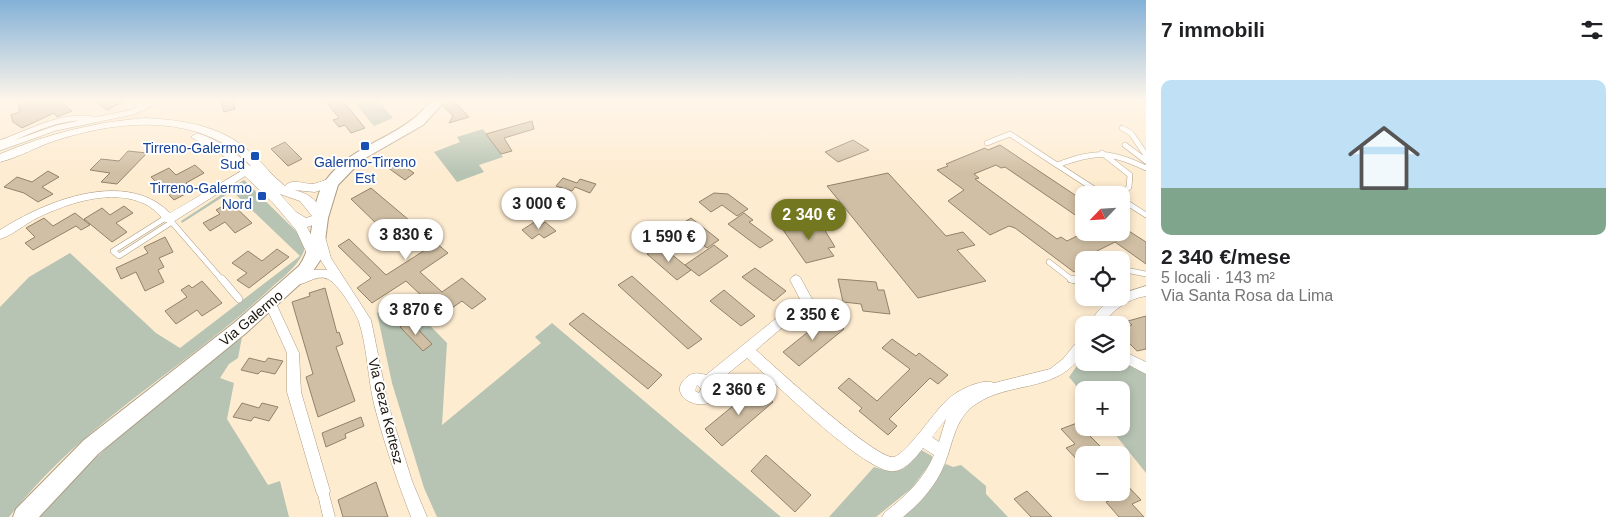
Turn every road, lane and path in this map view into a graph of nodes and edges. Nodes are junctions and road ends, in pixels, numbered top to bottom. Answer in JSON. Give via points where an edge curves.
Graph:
{"nodes":[{"id":1,"x":57,"y":124,"type":"edge"},
{"id":2,"x":74,"y":124,"type":"edge"},
{"id":3,"x":414,"y":124,"type":"edge"},
{"id":4,"x":1122,"y":128,"type":"dead end"},
{"id":5,"x":0,"y":143,"type":"edge"},
{"id":6,"x":987,"y":143,"type":"dead end"},
{"id":7,"x":1125,"y":145,"type":"dead end"},
{"id":8,"x":1100,"y":152,"type":"junction"},
{"id":9,"x":1146,"y":155,"type":"edge"},
{"id":10,"x":0,"y":157,"type":"edge"},
{"id":11,"x":1146,"y":161,"type":"edge"},
{"id":12,"x":1057,"y":165,"type":"junction"},
{"id":13,"x":252,"y":168,"type":"junction"},
{"id":14,"x":1146,"y":168,"type":"edge"},
{"id":15,"x":271,"y":178,"type":"junction"},
{"id":16,"x":332,"y":182,"type":"junction"},
{"id":17,"x":1090,"y":186,"type":"edge"},
{"id":18,"x":1128,"y":186,"type":"edge"},
{"id":19,"x":1130,"y":203,"type":"edge"},
{"id":20,"x":1146,"y":214,"type":"edge"},
{"id":21,"x":292,"y":216,"type":"junction"},
{"id":22,"x":320,"y":218,"type":"junction"},
{"id":23,"x":169,"y":219,"type":"junction"},
{"id":24,"x":0,"y":235,"type":"edge"},
{"id":25,"x":319,"y":235,"type":"junction"},
{"id":26,"x":315,"y":256,"type":"junction"},
{"id":27,"x":1049,"y":262,"type":"dead end"},
{"id":28,"x":1130,"y":271,"type":"edge"},
{"id":29,"x":1146,"y":274,"type":"edge"},
{"id":30,"x":338,"y":280,"type":"junction"},
{"id":31,"x":796,"y":280,"type":"dead end"},
{"id":32,"x":1075,"y":280,"type":"edge"},
{"id":33,"x":292,"y":282,"type":"junction"},
{"id":34,"x":1146,"y":291,"type":"edge"},
{"id":35,"x":239,"y":299,"type":"dead end"},
{"id":36,"x":270,"y":302,"type":"junction"},
{"id":37,"x":1102,"y":316,"type":"edge"},
{"id":38,"x":747,"y":350,"type":"junction"},
{"id":39,"x":1075,"y":353,"type":"edge"},
{"id":40,"x":1130,"y":360,"type":"edge"},
{"id":41,"x":1146,"y":368,"type":"edge"},
{"id":42,"x":705,"y":384,"type":"dead end"},
{"id":43,"x":999,"y":386,"type":"junction"},
{"id":44,"x":922,"y":439,"type":"junction"},
{"id":45,"x":942,"y":452,"type":"junction"},
{"id":46,"x":323,"y":492,"type":"joint"},
{"id":47,"x":24,"y":517,"type":"edge"},
{"id":48,"x":329,"y":517,"type":"edge"},
{"id":49,"x":419,"y":517,"type":"edge"},
{"id":50,"x":890,"y":517,"type":"edge"}],
"edges":[{"from":1,"to":5,"type":"lane"},
{"from":2,"to":10,"type":"lane","via":[[56,128]]},
{"from":3,"to":16,"type":"main road","name":"Via Galermo","via":[[357,157]]},
{"from":4,"to":9,"type":"lane","via":[[1131,133]]},
{"from":6,"to":12,"type":"lane","via":[[1010,134]]},
{"from":7,"to":11,"type":"lane"},
{"from":8,"to":12,"type":"lane","via":[[1088,153]]},
{"from":8,"to":14,"type":"lane","via":[[1119,155]]},
{"from":8,"to":18,"type":"lane","via":[[1130,175]]},
{"from":10,"to":13,"type":"street","via":[[108,132],[146,129],[173,131],[201,139]]},
{"from":12,"to":17,"type":"lane"},
{"from":13,"to":15,"type":"street"},
{"from":13,"to":21,"type":"street"},
{"from":13,"to":23,"type":"street"},
{"from":15,"to":16,"type":"street","via":[[306,188]]},
{"from":15,"to":22,"type":"street","via":[[283,191],[306,196]]},
{"from":16,"to":22,"type":"main road","name":"Via Galermo"},
{"from":19,"to":20,"type":"lane"},
{"from":21,"to":22,"type":"street","via":[[307,223]]},
{"from":21,"to":26,"type":"street","via":[[310,239]]},
{"from":22,"to":25,"type":"main road","name":"Via Galermo"},
{"from":23,"to":23,"type":"lane","via":[[113,251],[119,256]]},
{"from":23,"to":24,"type":"street","via":[[142,199],[121,195],[94,196],[50,208]]},
{"from":23,"to":35,"type":"lane"},
{"from":25,"to":26,"type":"main road","name":"Via Galermo"},
{"from":25,"to":30,"type":"street","via":[[326,259]]},
{"from":26,"to":33,"type":"main road","name":"Via Galermo"},
{"from":27,"to":32,"type":"lane"},
{"from":28,"to":29,"type":"lane"},
{"from":30,"to":33,"type":"street","via":[[322,272]]},
{"from":30,"to":49,"type":"street","name":"Via Geza Kertesz","via":[[365,320],[381,404],[404,481]]},
{"from":31,"to":38,"type":"street","via":[[807,300]]},
{"from":33,"to":36,"type":"main road","name":"Via Galermo"},
{"from":34,"to":37,"type":"street","via":[[1128,296]]},
{"from":36,"to":46,"type":"street","via":[[294,353],[294,392]]},
{"from":36,"to":47,"type":"main road","name":"Via Galermo","via":[[91,447]]},
{"from":38,"to":42,"type":"street"},
{"from":38,"to":44,"type":"street","via":[[860,447],[882,462],[890,464],[903,460]]},
{"from":39,"to":43,"type":"street","via":[[1063,368],[1050,375]]},
{"from":40,"to":41,"type":"street"},
{"from":43,"to":44,"type":"street","via":[[967,391],[951,404]]},
{"from":43,"to":45,"type":"street","via":[[970,400],[957,412]]},
{"from":44,"to":45,"type":"street"},
{"from":45,"to":50,"type":"street","via":[[940,461],[919,492]]},
{"from":46,"to":48,"type":"street"}]}
